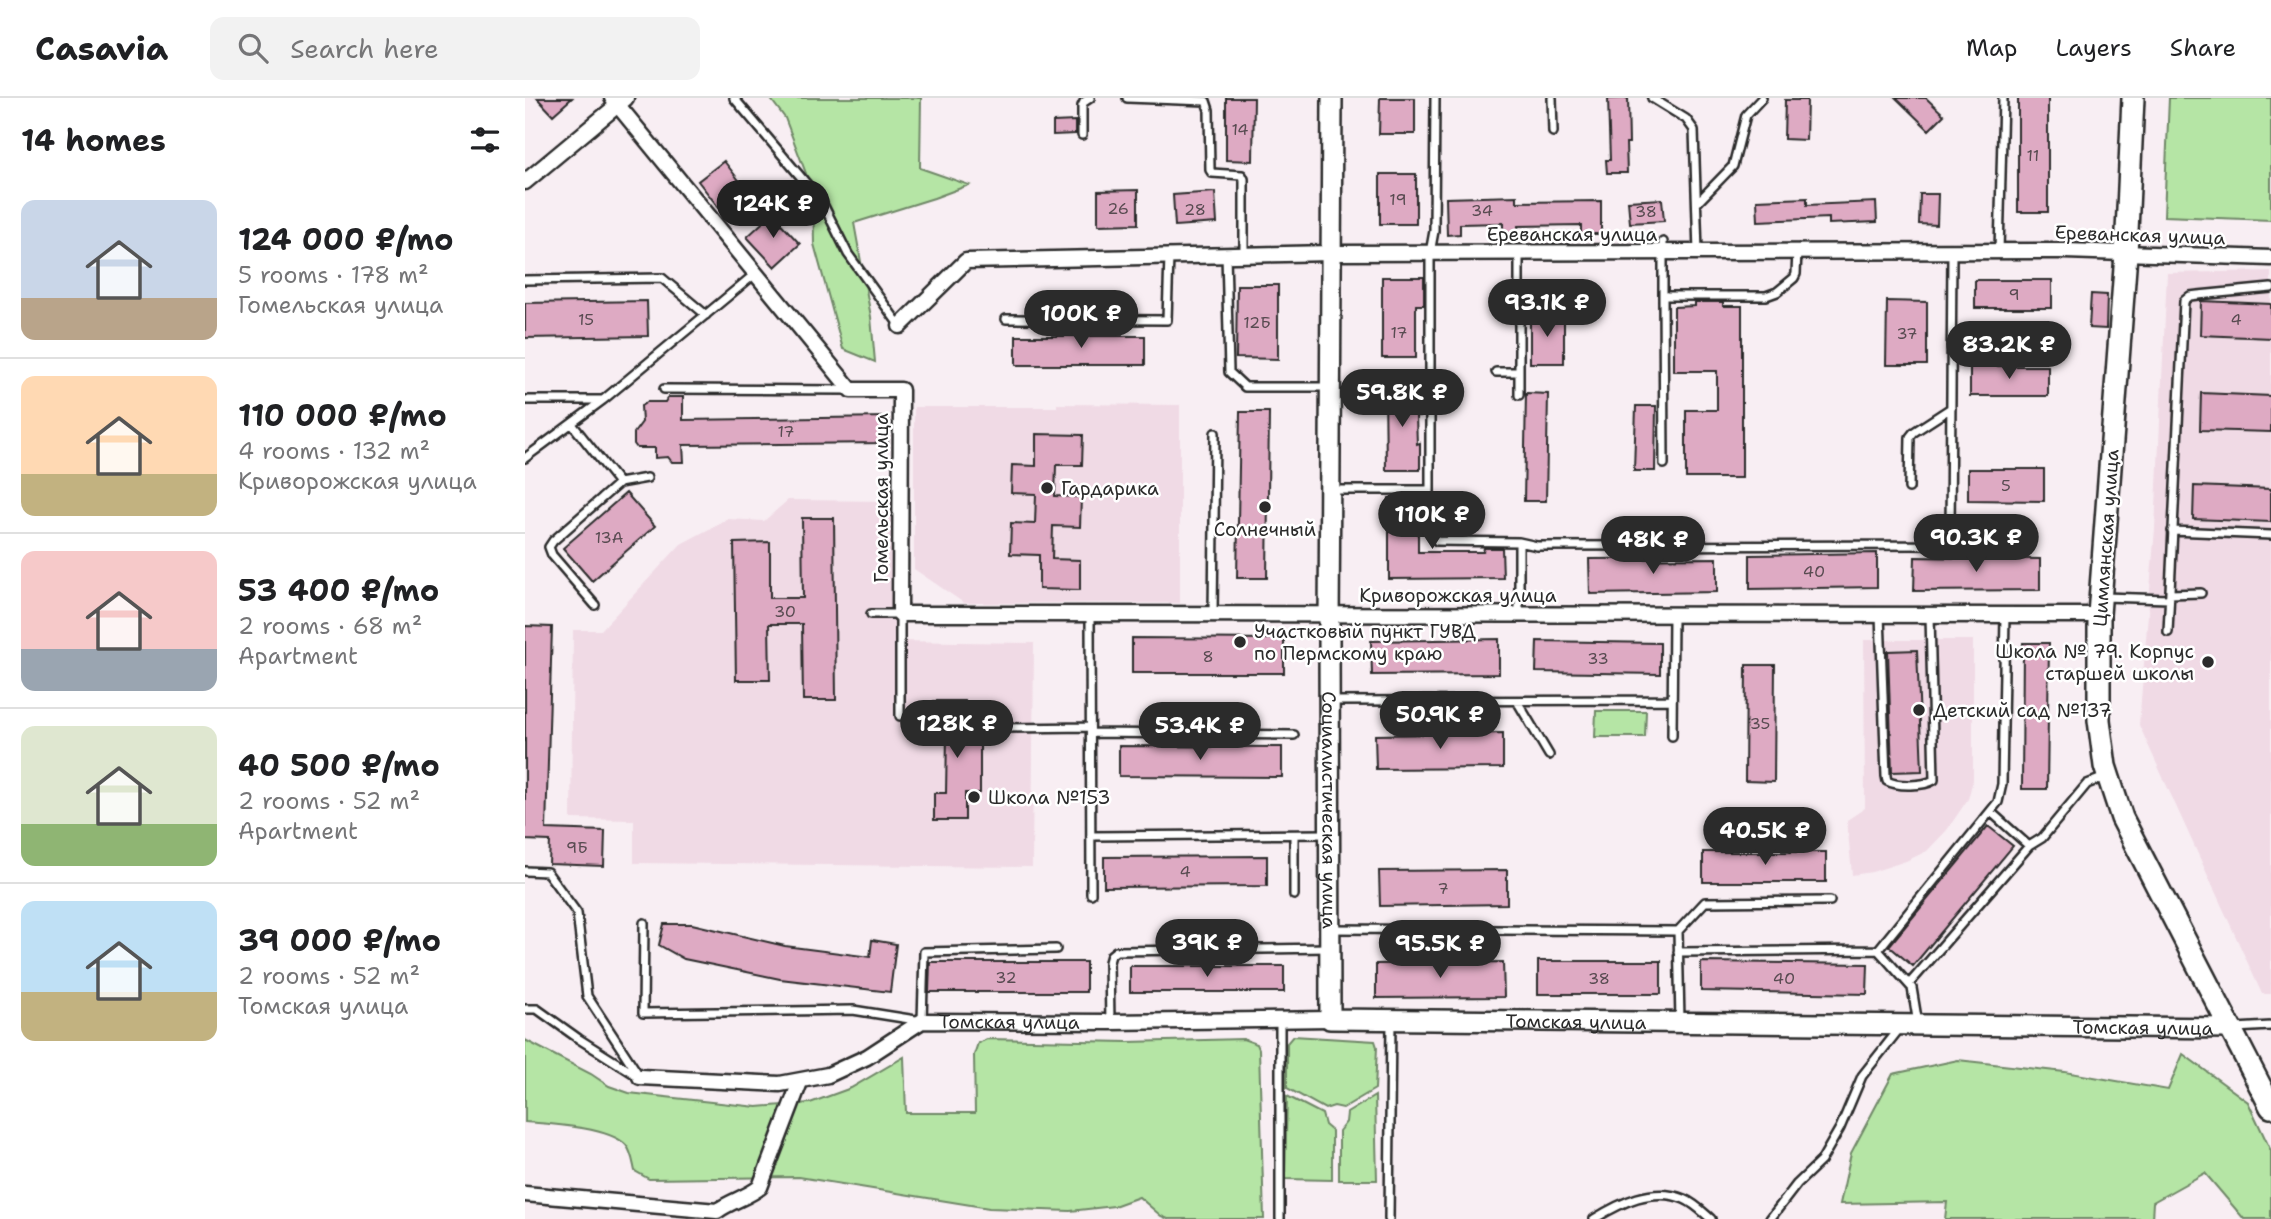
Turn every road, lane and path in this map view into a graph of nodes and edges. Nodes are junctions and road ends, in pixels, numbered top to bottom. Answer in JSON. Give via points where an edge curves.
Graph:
{"nodes":[{"id":1,"x":734,"y":98,"type":"edge"},
{"id":2,"x":1090,"y":98,"type":"edge"},
{"id":3,"x":1127,"y":98,"type":"edge"},
{"id":4,"x":1332,"y":98,"type":"edge"},
{"id":5,"x":1435,"y":98,"type":"edge"},
{"id":6,"x":1552,"y":98,"type":"edge"},
{"id":7,"x":1652,"y":98,"type":"edge"},
{"id":8,"x":1762,"y":98,"type":"edge"},
{"id":9,"x":2003,"y":98,"type":"edge"},
{"id":10,"x":2133,"y":98,"type":"edge"},
{"id":11,"x":619,"y":100,"type":"edge"},
{"id":12,"x":1553,"y":132,"type":"dead end"},
{"id":13,"x":1082,"y":135,"type":"dead end"},
{"id":14,"x":525,"y":182,"type":"edge"},
{"id":15,"x":1697,"y":203,"type":"junction"},
{"id":16,"x":1663,"y":247,"type":"junction"},
{"id":17,"x":1797,"y":250,"type":"junction"},
{"id":18,"x":1952,"y":252,"type":"junction"},
{"id":19,"x":1999,"y":252,"type":"junction"},
{"id":20,"x":1244,"y":253,"type":"junction"},
{"id":21,"x":1331,"y":253,"type":"junction"},
{"id":22,"x":1430,"y":253,"type":"junction"},
{"id":23,"x":1519,"y":253,"type":"junction"},
{"id":24,"x":1698,"y":253,"type":"junction"},
{"id":25,"x":1226,"y":254,"type":"junction"},
{"id":26,"x":2126,"y":254,"type":"junction"},
{"id":27,"x":1169,"y":255,"type":"junction"},
{"id":28,"x":2271,"y":258,"type":"edge"},
{"id":29,"x":755,"y":273,"type":"junction"},
{"id":30,"x":525,"y":280,"type":"edge"},
{"id":31,"x":2271,"y":288,"type":"edge"},
{"id":32,"x":1663,"y":296,"type":"junction"},
{"id":33,"x":706,"y":315,"type":"junction"},
{"id":34,"x":1006,"y":319,"type":"dead end"},
{"id":35,"x":900,"y":326,"type":"joint"},
{"id":36,"x":1496,"y":372,"type":"dead end"},
{"id":37,"x":1519,"y":372,"type":"junction"},
{"id":38,"x":1331,"y":387,"type":"junction"},
{"id":39,"x":664,"y":389,"type":"dead end"},
{"id":40,"x":851,"y":390,"type":"junction"},
{"id":41,"x":1519,"y":395,"type":"dead end"},
{"id":42,"x":525,"y":400,"type":"edge"},
{"id":43,"x":603,"y":400,"type":"junction"},
{"id":44,"x":1951,"y":408,"type":"junction"},
{"id":45,"x":572,"y":424,"type":"junction"},
{"id":46,"x":1215,"y":433,"type":"dead end"},
{"id":47,"x":525,"y":458,"type":"edge"},
{"id":48,"x":1664,"y":464,"type":"dead end"},
{"id":49,"x":647,"y":478,"type":"dead end"},
{"id":50,"x":619,"y":483,"type":"junction"},
{"id":51,"x":1909,"y":488,"type":"dead end"},
{"id":52,"x":1330,"y":490,"type":"junction"},
{"id":53,"x":1430,"y":490,"type":"junction"},
{"id":54,"x":2172,"y":531,"type":"junction"},
{"id":55,"x":2271,"y":535,"type":"edge"},
{"id":56,"x":1519,"y":542,"type":"junction"},
{"id":57,"x":2201,"y":593,"type":"dead end"},
{"id":58,"x":2169,"y":596,"type":"junction"},
{"id":59,"x":595,"y":605,"type":"dead end"},
{"id":60,"x":2100,"y":606,"type":"junction"},
{"id":61,"x":871,"y":614,"type":"dead end"},
{"id":62,"x":900,"y":614,"type":"junction"},
{"id":63,"x":1090,"y":614,"type":"junction"},
{"id":64,"x":1213,"y":614,"type":"junction"},
{"id":65,"x":1329,"y":614,"type":"junction"},
{"id":66,"x":1519,"y":614,"type":"junction"},
{"id":67,"x":1930,"y":614,"type":"junction"},
{"id":68,"x":1672,"y":615,"type":"junction"},
{"id":69,"x":1880,"y":615,"type":"junction"},
{"id":70,"x":2005,"y":615,"type":"junction"},
{"id":71,"x":2168,"y":632,"type":"dead end"},
{"id":72,"x":1672,"y":700,"type":"junction"},
{"id":73,"x":1329,"y":701,"type":"junction"},
{"id":74,"x":1517,"y":701,"type":"junction"},
{"id":75,"x":900,"y":716,"type":"dead end"},
{"id":76,"x":999,"y":728,"type":"dead end"},
{"id":77,"x":1091,"y":730,"type":"junction"},
{"id":78,"x":1294,"y":735,"type":"dead end"},
{"id":79,"x":1672,"y":736,"type":"dead end"},
{"id":80,"x":1549,"y":755,"type":"dead end"},
{"id":81,"x":2108,"y":776,"type":"junction"},
{"id":82,"x":1991,"y":812,"type":"junction"},
{"id":83,"x":1329,"y":834,"type":"junction"},
{"id":84,"x":1294,"y":835,"type":"junction"},
{"id":85,"x":1091,"y":836,"type":"junction"},
{"id":86,"x":2029,"y":846,"type":"junction"},
{"id":87,"x":525,"y":871,"type":"edge"},
{"id":88,"x":1091,"y":894,"type":"dead end"},
{"id":89,"x":1294,"y":895,"type":"dead end"},
{"id":90,"x":1830,"y":901,"type":"dead end"},
{"id":91,"x":643,"y":923,"type":"dead end"},
{"id":92,"x":1678,"y":931,"type":"junction"},
{"id":93,"x":1330,"y":939,"type":"junction"},
{"id":94,"x":1056,"y":949,"type":"dead end"},
{"id":95,"x":1878,"y":950,"type":"junction"},
{"id":96,"x":1678,"y":952,"type":"junction"},
{"id":97,"x":1910,"y":983,"type":"junction"},
{"id":98,"x":525,"y":1009,"type":"edge"},
{"id":99,"x":1330,"y":1018,"type":"junction"},
{"id":100,"x":1280,"y":1019,"type":"junction"},
{"id":101,"x":1391,"y":1020,"type":"junction"},
{"id":102,"x":922,"y":1021,"type":"junction"},
{"id":103,"x":1110,"y":1022,"type":"junction"},
{"id":104,"x":1680,"y":1022,"type":"junction"},
{"id":105,"x":1910,"y":1025,"type":"junction"},
{"id":106,"x":2271,"y":1026,"type":"edge"},
{"id":107,"x":2231,"y":1028,"type":"junction"},
{"id":108,"x":640,"y":1077,"type":"junction"},
{"id":109,"x":800,"y":1082,"type":"junction"},
{"id":110,"x":2271,"y":1107,"type":"edge"},
{"id":111,"x":525,"y":1194,"type":"edge"},
{"id":112,"x":1280,"y":1219,"type":"edge"},
{"id":113,"x":1389,"y":1219,"type":"edge"},
{"id":114,"x":1594,"y":1219,"type":"edge"},
{"id":115,"x":1711,"y":1219,"type":"edge"},
{"id":116,"x":1770,"y":1219,"type":"edge"}],
"edges":[{"from":1,"to":35,"type":"lane","via":[[822,202],[848,254]]},
{"from":2,"to":13,"type":"lane","via":[[1082,106]]},
{"from":3,"to":20,"type":"lane","via":[[1206,101],[1210,170],[1244,179]]},
{"from":4,"to":21,"type":"street","name":"Социалистическая улица"},
{"from":5,"to":22,"type":"lane"},
{"from":6,"to":12,"type":"lane"},
{"from":7,"to":15,"type":"lane","via":[[1686,118],[1694,130]]},
{"from":8,"to":15,"type":"lane","via":[[1745,115],[1733,166]]},
{"from":9,"to":19,"type":"lane"},
{"from":10,"to":26,"type":"main road","name":"Цимлянская улица"},
{"from":11,"to":14,"type":"street"},
{"from":11,"to":29,"type":"street"},
{"from":15,"to":24,"type":"lane"},
{"from":16,"to":23,"type":"street","name":"Ереванская улица"},
{"from":16,"to":24,"type":"street","name":"Ереванская улица"},
{"from":16,"to":32,"type":"lane"},
{"from":17,"to":18,"type":"street","name":"Ереванская улица"},
{"from":17,"to":24,"type":"street","name":"Ереванская улица"},
{"from":17,"to":32,"type":"lane","via":[[1797,274],[1772,295]]},
{"from":18,"to":19,"type":"street","name":"Ереванская улица"},
{"from":18,"to":44,"type":"lane"},
{"from":19,"to":26,"type":"street","name":"Ереванская улица"},
{"from":20,"to":21,"type":"street","name":"Ереванская улица"},
{"from":20,"to":25,"type":"street","name":"Ереванская улица"},
{"from":21,"to":22,"type":"street","name":"Ереванская улица"},
{"from":21,"to":38,"type":"street","name":"Социалистическая улица"},
{"from":22,"to":23,"type":"street","name":"Ереванская улица"},
{"from":22,"to":53,"type":"lane"},
{"from":23,"to":37,"type":"lane"},
{"from":25,"to":27,"type":"street","name":"Ереванская улица"},
{"from":25,"to":38,"type":"lane","via":[[1229,372],[1245,387]]},
{"from":26,"to":28,"type":"street","name":"Ереванская улица"},
{"from":26,"to":60,"type":"main road","name":"Цимлянская улица"},
{"from":27,"to":34,"type":"lane","via":[[1167,320]]},
{"from":27,"to":35,"type":"street","name":"Ереванская улица","via":[[966,261]]},
{"from":29,"to":33,"type":"lane"},
{"from":29,"to":40,"type":"street"},
{"from":30,"to":33,"type":"lane","via":[[662,278]]},
{"from":31,"to":54,"type":"lane","via":[[2190,296],[2184,302]]},
{"from":32,"to":48,"type":"lane"},
{"from":33,"to":43,"type":"lane"},
{"from":36,"to":37,"type":"lane"},
{"from":37,"to":41,"type":"lane"},
{"from":38,"to":52,"type":"street","name":"Социалистическая улица"},
{"from":39,"to":40,"type":"lane"},
{"from":40,"to":62,"type":"street","name":"Гомельская улица","via":[[901,390]]},
{"from":42,"to":43,"type":"lane"},
{"from":43,"to":45,"type":"lane"},
{"from":44,"to":51,"type":"lane","via":[[1910,437]]},
{"from":44,"to":56,"type":"lane","via":[[1950,534],[1944,545],[1537,546]]},
{"from":45,"to":47,"type":"lane"},
{"from":45,"to":50,"type":"lane"},
{"from":46,"to":64,"type":"lane"},
{"from":49,"to":50,"type":"lane"},
{"from":50,"to":59,"type":"lane","via":[[549,547]]},
{"from":52,"to":53,"type":"lane"},
{"from":52,"to":65,"type":"street","name":"Социалистическая улица"},
{"from":53,"to":56,"type":"lane","via":[[1430,529],[1437,541]]},
{"from":54,"to":55,"type":"lane"},
{"from":54,"to":58,"type":"lane"},
{"from":56,"to":66,"type":"lane"},
{"from":57,"to":58,"type":"lane"},
{"from":58,"to":60,"type":"lane"},
{"from":58,"to":71,"type":"lane"},
{"from":60,"to":70,"type":"street","name":"Криворожская улица"},
{"from":60,"to":81,"type":"main road","name":"Цимлянская улица","via":[[2099,720]]},
{"from":61,"to":62,"type":"lane"},
{"from":62,"to":63,"type":"street","name":"Криворожская улица"},
{"from":62,"to":75,"type":"lane"},
{"from":63,"to":64,"type":"street","name":"Криворожская улица"},
{"from":63,"to":77,"type":"lane"},
{"from":64,"to":65,"type":"street","name":"Криворожская улица"},
{"from":65,"to":66,"type":"street","name":"Криворожская улица"},
{"from":65,"to":73,"type":"street","name":"Социалистическая улица"},
{"from":66,"to":68,"type":"street","name":"Криворожская улица"},
{"from":67,"to":69,"type":"street","name":"Криворожская улица"},
{"from":67,"to":69,"type":"lane","via":[[1934,780],[1894,784],[1886,776]]},
{"from":67,"to":70,"type":"street","name":"Криворожская улица"},
{"from":68,"to":69,"type":"street","name":"Криворожская улица"},
{"from":68,"to":72,"type":"lane"},
{"from":70,"to":82,"type":"lane","via":[[2002,784]]},
{"from":72,"to":74,"type":"lane"},
{"from":72,"to":79,"type":"lane"},
{"from":73,"to":74,"type":"lane"},
{"from":73,"to":83,"type":"street","name":"Социалистическая улица"},
{"from":74,"to":80,"type":"lane"},
{"from":76,"to":77,"type":"lane"},
{"from":77,"to":78,"type":"lane"},
{"from":77,"to":85,"type":"lane"},
{"from":81,"to":86,"type":"lane","via":[[2087,784],[2042,838]]},
{"from":81,"to":107,"type":"main road","name":"Цимлянская улица","via":[[2122,818]]},
{"from":82,"to":86,"type":"lane"},
{"from":82,"to":95,"type":"lane"},
{"from":83,"to":84,"type":"lane"},
{"from":83,"to":93,"type":"street","name":"Социалистическая улица"},
{"from":84,"to":85,"type":"lane"},
{"from":84,"to":89,"type":"lane"},
{"from":85,"to":88,"type":"lane"},
{"from":86,"to":97,"type":"lane"},
{"from":87,"to":108,"type":"lane","via":[[547,872],[577,913],[587,996]]},
{"from":90,"to":92,"type":"lane","via":[[1705,902]]},
{"from":91,"to":102,"type":"lane","via":[[643,1013],[853,1010]]},
{"from":92,"to":93,"type":"lane"},
{"from":92,"to":96,"type":"lane"},
{"from":93,"to":99,"type":"street","name":"Социалистическая улица"},
{"from":93,"to":103,"type":"lane","via":[[1117,951],[1109,961]]},
{"from":94,"to":102,"type":"lane","via":[[924,952]]},
{"from":95,"to":96,"type":"lane"},
{"from":95,"to":97,"type":"lane"},
{"from":96,"to":104,"type":"lane"},
{"from":97,"to":105,"type":"lane","via":[[1914,993]]},
{"from":98,"to":108,"type":"lane","via":[[537,1009]]},
{"from":99,"to":100,"type":"street","name":"Томская улица"},
{"from":99,"to":101,"type":"street","name":"Томская улица"},
{"from":100,"to":103,"type":"street","name":"Томская улица"},
{"from":100,"to":112,"type":"lane"},
{"from":101,"to":104,"type":"street","name":"Томская улица"},
{"from":101,"to":113,"type":"lane"},
{"from":102,"to":103,"type":"street","name":"Томская улица"},
{"from":102,"to":109,"type":"street","via":[[854,1064]]},
{"from":104,"to":105,"type":"street","name":"Томская улица"},
{"from":105,"to":107,"type":"street","name":"Томская улица"},
{"from":105,"to":116,"type":"lane","via":[[1862,1076],[1821,1161]]},
{"from":106,"to":107,"type":"lane"},
{"from":107,"to":110,"type":"main road","name":"Цимлянская улица"},
{"from":108,"to":109,"type":"street"},
{"from":109,"to":111,"type":"street","via":[[760,1186],[717,1211]]},
{"from":114,"to":115,"type":"lane","via":[[1635,1199],[1661,1195],[1684,1199]]}]}
